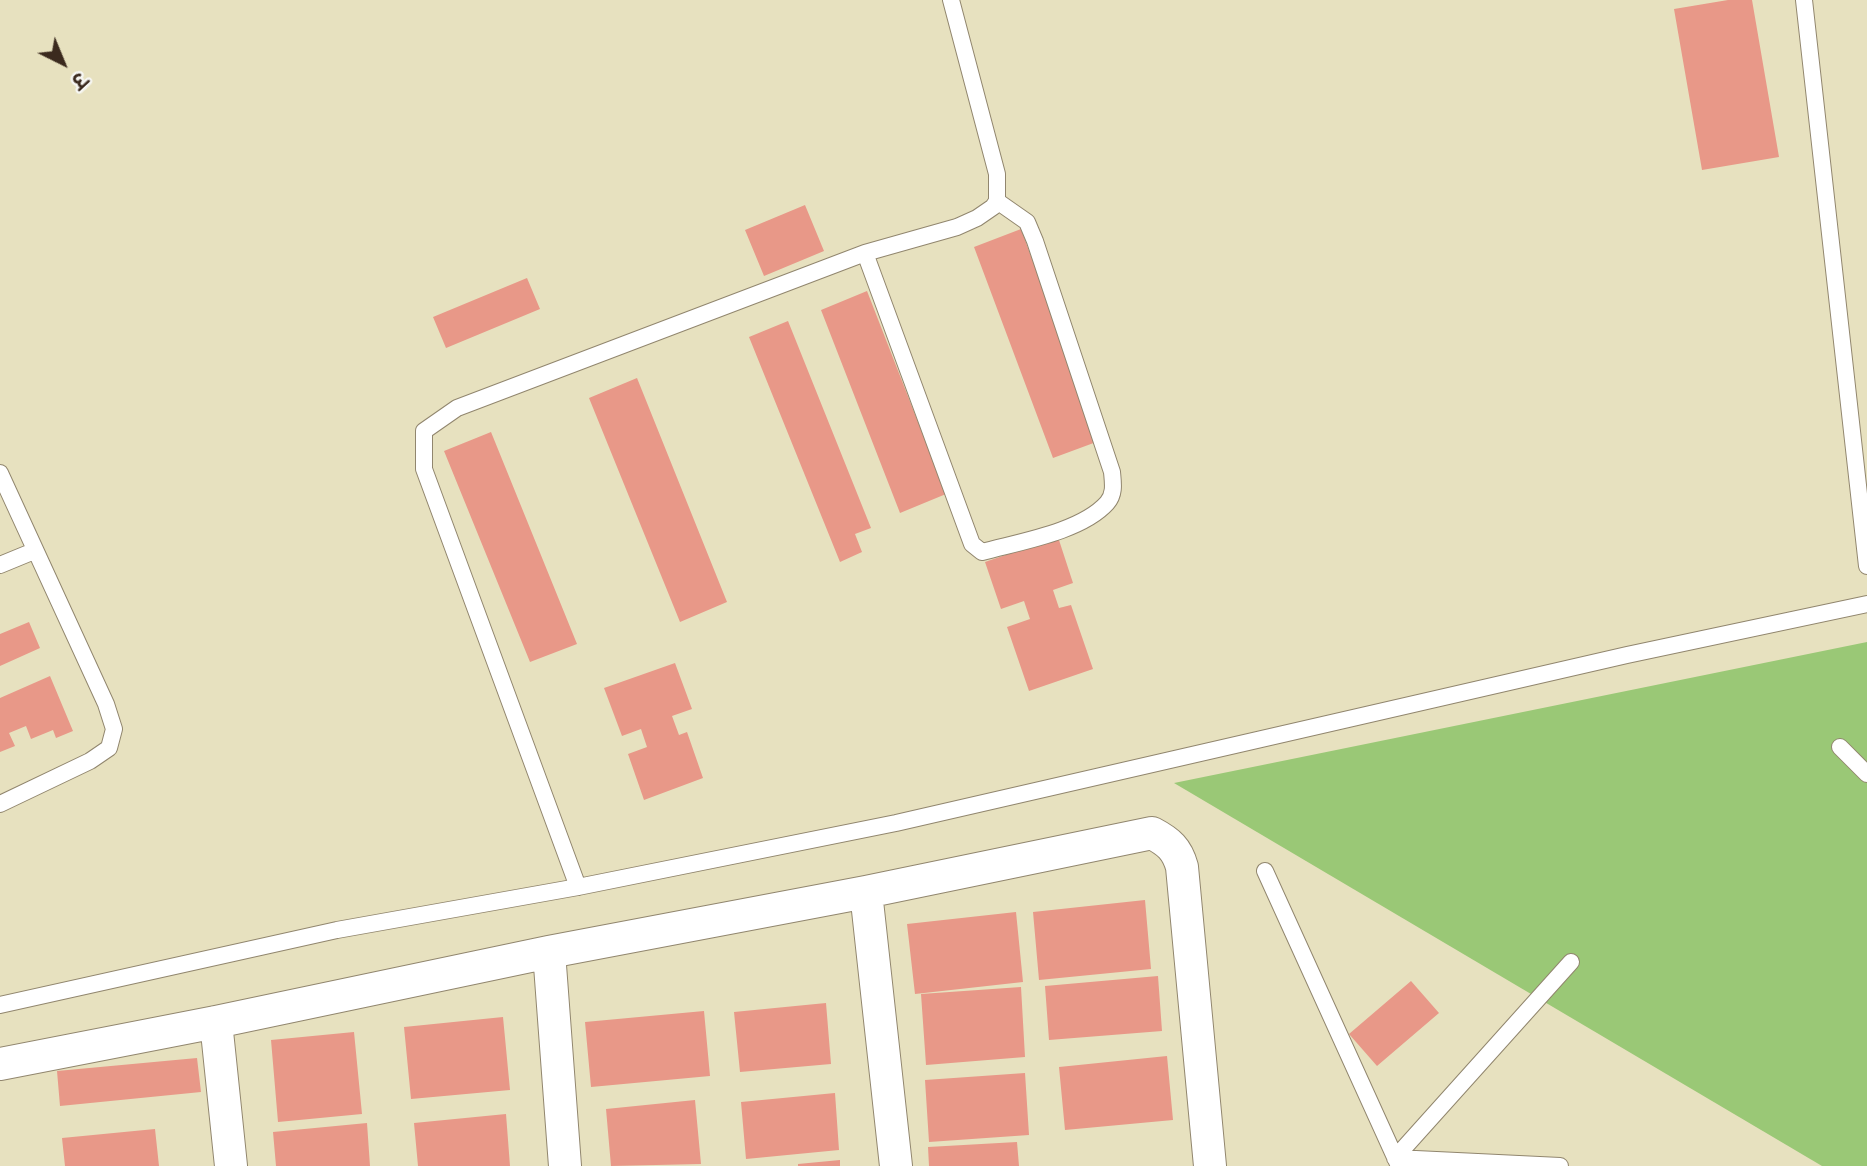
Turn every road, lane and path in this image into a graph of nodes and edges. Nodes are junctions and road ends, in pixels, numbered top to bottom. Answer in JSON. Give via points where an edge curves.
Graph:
{"nodes":[{"id":1,"x":951,"y":0,"type":"edge"},
{"id":2,"x":1804,"y":0,"type":"edge"},
{"id":3,"x":997,"y":201,"type":"junction"},
{"id":4,"x":865,"y":253,"type":"junction"},
{"id":5,"x":0,"y":473,"type":"edge"},
{"id":6,"x":34,"y":551,"type":"junction"},
{"id":7,"x":0,"y":565,"type":"edge"},
{"id":8,"x":1867,"y":566,"type":"edge"},
{"id":9,"x":1867,"y":604,"type":"edge"},
{"id":10,"x":1840,"y":747,"type":"dead end"},
{"id":11,"x":1867,"y":774,"type":"edge"},
{"id":12,"x":0,"y":804,"type":"edge"},
{"id":13,"x":1265,"y":871,"type":"dead end"},
{"id":14,"x":578,"y":887,"type":"junction"},
{"id":15,"x":866,"y":892,"type":"junction"},
{"id":16,"x":549,"y":951,"type":"junction"},
{"id":17,"x":1571,"y":962,"type":"dead end"},
{"id":18,"x":0,"y":1005,"type":"edge"},
{"id":19,"x":216,"y":1022,"type":"junction"},
{"id":20,"x":0,"y":1064,"type":"edge"},
{"id":21,"x":1397,"y":1162,"type":"edge"},
{"id":22,"x":231,"y":1166,"type":"edge"},
{"id":23,"x":565,"y":1166,"type":"edge"},
{"id":24,"x":896,"y":1166,"type":"edge"},
{"id":25,"x":1210,"y":1166,"type":"edge"},
{"id":26,"x":1560,"y":1166,"type":"edge"}],
"edges":[{"from":1,"to":3,"type":"lane","via":[[996,174]]},
{"from":2,"to":8,"type":"lane"},
{"from":3,"to":4,"type":"lane","via":[[957,227]]},
{"from":3,"to":4,"type":"lane","via":[[1027,222],[1112,472],[1114,487],[1108,502],[1066,528],[982,552],[972,544]]},
{"from":4,"to":14,"type":"lane","via":[[457,408],[424,431],[424,469]]},
{"from":5,"to":6,"type":"lane"},
{"from":6,"to":7,"type":"lane"},
{"from":6,"to":12,"type":"lane","via":[[114,729],[108,748],[90,761]]},
{"from":9,"to":14,"type":"lane","via":[[896,823]]},
{"from":10,"to":11,"type":"lane"},
{"from":13,"to":21,"type":"lane"},
{"from":14,"to":18,"type":"lane","via":[[337,930]]},
{"from":15,"to":16,"type":"street"},
{"from":15,"to":24,"type":"street"},
{"from":15,"to":25,"type":"street","via":[[1152,833],[1167,841],[1178,853],[1182,867]]},
{"from":16,"to":19,"type":"street"},
{"from":16,"to":23,"type":"street"},
{"from":17,"to":21,"type":"lane"},
{"from":19,"to":20,"type":"street"},
{"from":19,"to":22,"type":"street"},
{"from":21,"to":26,"type":"lane"}]}
